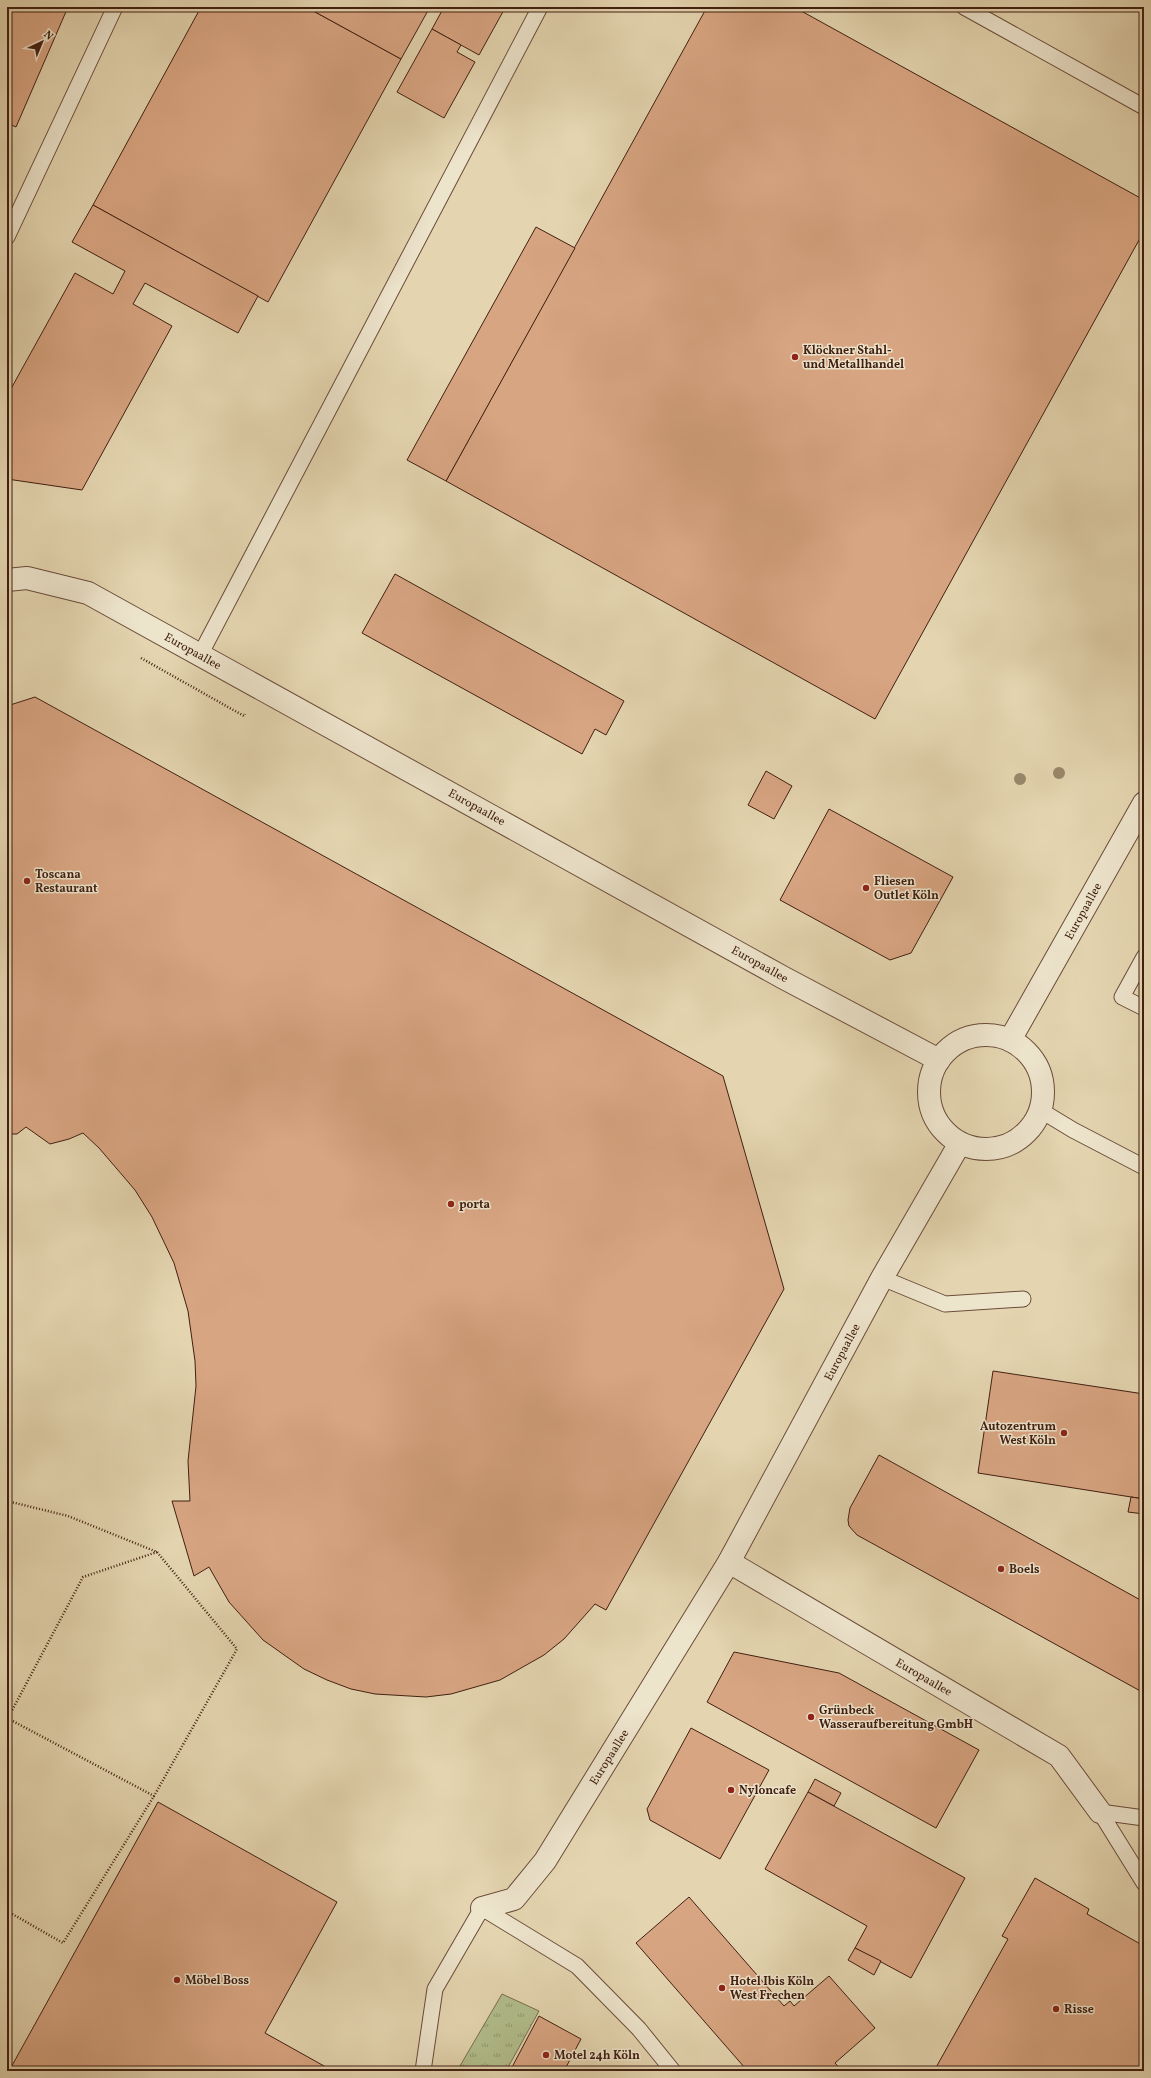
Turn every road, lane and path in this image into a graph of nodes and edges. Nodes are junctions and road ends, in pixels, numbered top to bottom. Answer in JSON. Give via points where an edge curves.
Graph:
{"nodes":[{"id":1,"x":115,"y":7,"type":"edge"},
{"id":2,"x":540,"y":7,"type":"edge"},
{"id":3,"x":964,"y":7,"type":"edge"},
{"id":4,"x":1144,"y":107,"type":"edge"},
{"id":5,"x":7,"y":237,"type":"edge"},
{"id":6,"x":7,"y":580,"type":"edge"},
{"id":7,"x":200,"y":655,"type":"junction"},
{"id":8,"x":1144,"y":803,"type":"edge"},
{"id":9,"x":1144,"y":957,"type":"edge"},
{"id":10,"x":1144,"y":1008,"type":"edge"},
{"id":11,"x":1010,"y":1040,"type":"junction"},
{"id":12,"x":939,"y":1060,"type":"junction"},
{"id":13,"x":1040,"y":1110,"type":"junction"},
{"id":14,"x":960,"y":1143,"type":"junction"},
{"id":15,"x":1144,"y":1167,"type":"edge"},
{"id":16,"x":882,"y":1278,"type":"junction"},
{"id":17,"x":1023,"y":1299,"type":"dead end"},
{"id":18,"x":7,"y":1501,"type":"edge"},
{"id":19,"x":158,"y":1552,"type":"junction"},
{"id":20,"x":729,"y":1562,"type":"junction"},
{"id":21,"x":8,"y":1718,"type":"edge"},
{"id":22,"x":154,"y":1796,"type":"junction"},
{"id":23,"x":1100,"y":1812,"type":"junction"},
{"id":24,"x":1144,"y":1818,"type":"edge"},
{"id":25,"x":1144,"y":1884,"type":"edge"},
{"id":26,"x":482,"y":1908,"type":"junction"},
{"id":27,"x":7,"y":1911,"type":"edge"},
{"id":28,"x":424,"y":2071,"type":"edge"},
{"id":29,"x":673,"y":2071,"type":"edge"}],
"edges":[{"from":1,"to":5,"type":"lane"},
{"from":2,"to":7,"type":"lane"},
{"from":3,"to":4,"type":"lane"},
{"from":6,"to":7,"type":"street","name":"Europaallee","via":[[27,578],[88,593]]},
{"from":7,"to":12,"type":"street","name":"Europaallee","via":[[791,982]]},
{"from":8,"to":11,"type":"street","name":"Europaallee"},
{"from":9,"to":10,"type":"lane","via":[[1122,997]]},
{"from":11,"to":12,"type":"street","via":[[991,1035],[971,1037],[953,1045]]},
{"from":11,"to":13,"type":"street","via":[[1027,1052],[1039,1069],[1043,1089]]},
{"from":12,"to":14,"type":"street","via":[[932,1074],[929,1090],[931,1106],[937,1121],[947,1134]]},
{"from":13,"to":14,"type":"street","via":[[1031,1127],[1017,1140],[999,1148],[979,1149]]},
{"from":13,"to":15,"type":"lane"},
{"from":14,"to":16,"type":"street","name":"Europaallee"},
{"from":16,"to":17,"type":"lane","via":[[944,1304]]},
{"from":16,"to":20,"type":"street","name":"Europaallee"},
{"from":18,"to":19,"type":"path","via":[[68,1516]]},
{"from":19,"to":21,"type":"path","via":[[83,1577]]},
{"from":19,"to":22,"type":"path","via":[[237,1649]]},
{"from":20,"to":23,"type":"street","name":"Europaallee","via":[[1059,1756]]},
{"from":20,"to":26,"type":"street","name":"Europaallee","via":[[545,1861],[514,1899]]},
{"from":21,"to":22,"type":"path"},
{"from":22,"to":27,"type":"path","via":[[63,1943]]},
{"from":23,"to":24,"type":"lane"},
{"from":23,"to":25,"type":"lane"},
{"from":26,"to":28,"type":"lane","via":[[435,1989]]},
{"from":26,"to":29,"type":"lane","via":[[576,1966],[639,2029]]}]}
